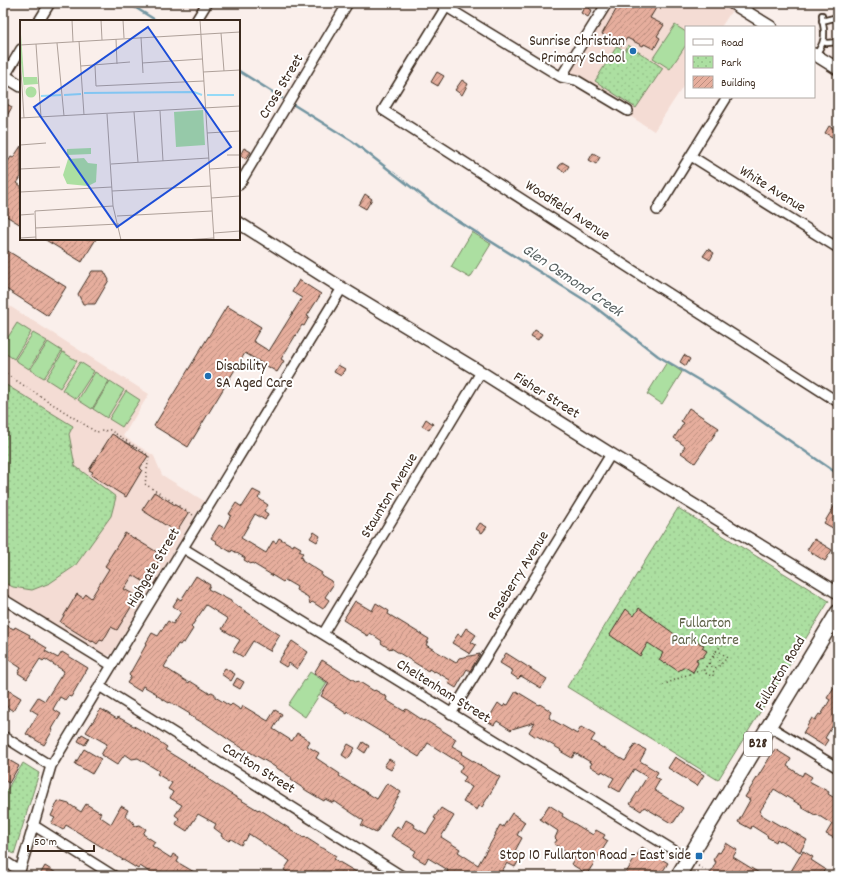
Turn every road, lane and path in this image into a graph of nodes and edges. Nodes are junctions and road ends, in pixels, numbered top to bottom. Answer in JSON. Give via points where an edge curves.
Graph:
{"nodes":[{"id":1,"x":50,"y":3,"type":"edge"},
{"id":2,"x":207,"y":3,"type":"edge"},
{"id":3,"x":348,"y":3,"type":"edge"},
{"id":4,"x":608,"y":3,"type":"edge"},
{"id":5,"x":732,"y":3,"type":"edge"},
{"id":6,"x":443,"y":5,"type":"edge"},
{"id":7,"x":822,"y":15,"type":"dead end"},
{"id":8,"x":838,"y":19,"type":"edge"},
{"id":9,"x":40,"y":20,"type":"edge"},
{"id":10,"x":197,"y":20,"type":"edge"},
{"id":11,"x":822,"y":21,"type":"junction"},
{"id":12,"x":769,"y":26,"type":"edge"},
{"id":13,"x":823,"y":42,"type":"junction"},
{"id":14,"x":838,"y":42,"type":"edge"},
{"id":15,"x":20,"y":51,"type":"edge"},
{"id":16,"x":815,"y":54,"type":"edge"},
{"id":17,"x":838,"y":69,"type":"edge"},
{"id":18,"x":4,"y":75,"type":"edge"},
{"id":19,"x":561,"y":77,"type":"junction"},
{"id":20,"x":20,"y":85,"type":"edge"},
{"id":21,"x":726,"y":98,"type":"edge"},
{"id":22,"x":628,"y":111,"type":"dead end"},
{"id":23,"x":691,"y":156,"type":"junction"},
{"id":24,"x":240,"y":183,"type":"edge"},
{"id":25,"x":657,"y":210,"type":"dead end"},
{"id":26,"x":240,"y":224,"type":"edge"},
{"id":27,"x":838,"y":248,"type":"edge"},
{"id":28,"x":342,"y":288,"type":"junction"},
{"id":29,"x":3,"y":372,"type":"edge"},
{"id":30,"x":481,"y":372,"type":"junction"},
{"id":31,"x":838,"y":402,"type":"edge"},
{"id":32,"x":610,"y":454,"type":"junction"},
{"id":33,"x":200,"y":519,"type":"junction"},
{"id":34,"x":183,"y":548,"type":"junction"},
{"id":35,"x":838,"y":593,"type":"edge"},
{"id":36,"x":3,"y":599,"type":"edge"},
{"id":37,"x":838,"y":612,"type":"edge"},
{"id":38,"x":323,"y":634,"type":"junction"},
{"id":39,"x":724,"y":644,"type":"dead end"},
{"id":40,"x":716,"y":651,"type":"junction"},
{"id":41,"x":711,"y":658,"type":"junction"},
{"id":42,"x":710,"y":661,"type":"junction"},
{"id":43,"x":720,"y":664,"type":"junction"},
{"id":44,"x":111,"y":666,"type":"junction"},
{"id":45,"x":717,"y":668,"type":"junction"},
{"id":46,"x":704,"y":670,"type":"junction"},
{"id":47,"x":664,"y":685,"type":"dead end"},
{"id":48,"x":99,"y":686,"type":"junction"},
{"id":49,"x":451,"y":714,"type":"junction"},
{"id":50,"x":769,"y":726,"type":"junction"},
{"id":51,"x":3,"y":736,"type":"edge"},
{"id":52,"x":50,"y":766,"type":"junction"},
{"id":53,"x":838,"y":768,"type":"edge"},
{"id":54,"x":33,"y":825,"type":"junction"},
{"id":55,"x":688,"y":859,"type":"junction"},
{"id":56,"x":3,"y":860,"type":"edge"},
{"id":57,"x":18,"y":873,"type":"edge"},
{"id":58,"x":114,"y":876,"type":"edge"},
{"id":59,"x":402,"y":876,"type":"edge"},
{"id":60,"x":678,"y":876,"type":"edge"},
{"id":61,"x":715,"y":876,"type":"edge"}],
"edges":[{"from":1,"to":9,"type":"street"},
{"from":2,"to":10,"type":"street"},
{"from":3,"to":24,"type":"street","name":"Cross Street"},
{"from":4,"to":19,"type":"street"},
{"from":5,"to":12,"type":"street"},
{"from":6,"to":19,"type":"street"},
{"from":6,"to":31,"type":"street","name":"Woodfield Avenue","via":[[383,110]]},
{"from":7,"to":11,"type":"lane"},
{"from":8,"to":11,"type":"lane"},
{"from":11,"to":13,"type":"lane"},
{"from":13,"to":14,"type":"lane"},
{"from":13,"to":16,"type":"lane"},
{"from":15,"to":18,"type":"street"},
{"from":16,"to":17,"type":"street"},
{"from":18,"to":20,"type":"street"},
{"from":19,"to":22,"type":"street","via":[[576,80]]},
{"from":21,"to":23,"type":"street"},
{"from":23,"to":25,"type":"street"},
{"from":23,"to":27,"type":"street","name":"White Avenue"},
{"from":26,"to":28,"type":"street","name":"Fisher Street"},
{"from":28,"to":30,"type":"street","name":"Fisher Street"},
{"from":28,"to":33,"type":"street","name":"Highgate Street"},
{"from":29,"to":33,"type":"path","via":[[96,432],[110,430],[149,456],[145,484]]},
{"from":30,"to":32,"type":"street","name":"Fisher Street"},
{"from":30,"to":38,"type":"street","name":"Staunton Avenue"},
{"from":32,"to":35,"type":"street","name":"Fisher Street"},
{"from":32,"to":49,"type":"street","name":"Roseberry Avenue"},
{"from":33,"to":34,"type":"street","name":"Highgate Street"},
{"from":34,"to":38,"type":"street","name":"Cheltenham Street"},
{"from":34,"to":44,"type":"street","name":"Highgate Street"},
{"from":36,"to":44,"type":"street"},
{"from":37,"to":50,"type":"main road","name":"Fullarton Road","number":"B28"},
{"from":38,"to":49,"type":"street","name":"Cheltenham Street"},
{"from":39,"to":40,"type":"path"},
{"from":40,"to":41,"type":"path"},
{"from":40,"to":43,"type":"path","via":[[727,658]]},
{"from":41,"to":42,"type":"path"},
{"from":41,"to":43,"type":"path","via":[[719,658]]},
{"from":42,"to":45,"type":"path","via":[[711,666]]},
{"from":42,"to":46,"type":"path"},
{"from":43,"to":45,"type":"path"},
{"from":44,"to":48,"type":"street","name":"Highgate Street"},
{"from":45,"to":46,"type":"path","via":[[713,676]]},
{"from":46,"to":47,"type":"path"},
{"from":48,"to":52,"type":"street","name":"Highgate Street"},
{"from":48,"to":59,"type":"street","name":"Carlton Street"},
{"from":49,"to":55,"type":"street","name":"Cheltenham Street"},
{"from":50,"to":53,"type":"street"},
{"from":50,"to":55,"type":"main road","name":"Fullarton Road","number":"B28"},
{"from":51,"to":52,"type":"street"},
{"from":52,"to":54,"type":"street","name":"Highgate Street"},
{"from":54,"to":57,"type":"street","name":"Highgate Street"},
{"from":54,"to":58,"type":"street"},
{"from":55,"to":60,"type":"main road","name":"Fullarton Road","number":"B28"},
{"from":55,"to":61,"type":"path"},
{"from":56,"to":57,"type":"street"}]}
